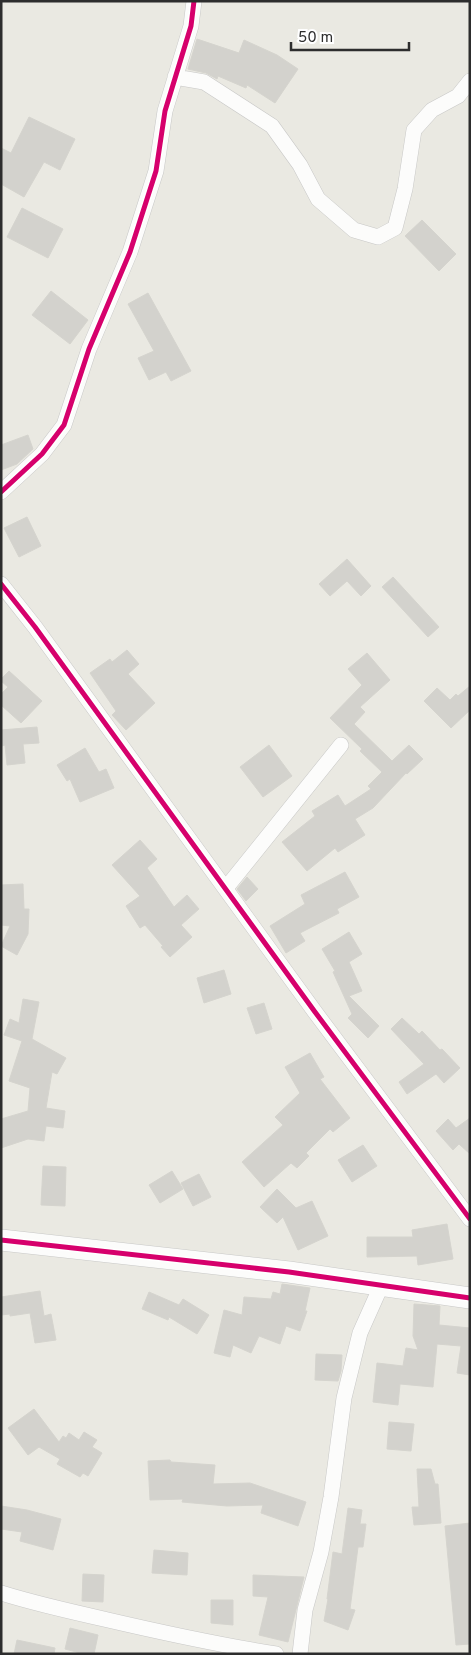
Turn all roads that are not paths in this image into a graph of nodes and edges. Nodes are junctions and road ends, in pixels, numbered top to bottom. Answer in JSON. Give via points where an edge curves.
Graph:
{"nodes":[{"id":1,"x":194,"y":1,"type":"edge"},
{"id":2,"x":176,"y":77,"type":"junction"},
{"id":3,"x":470,"y":81,"type":"edge"},
{"id":4,"x":1,"y":492,"type":"edge"},
{"id":5,"x":1,"y":584,"type":"edge"},
{"id":6,"x":341,"y":745,"type":"dead end"},
{"id":7,"x":226,"y":888,"type":"junction"},
{"id":8,"x":470,"y":1219,"type":"edge"},
{"id":9,"x":1,"y":1240,"type":"edge"},
{"id":10,"x":381,"y":1286,"type":"junction"},
{"id":11,"x":470,"y":1298,"type":"edge"},
{"id":12,"x":1,"y":1593,"type":"edge"},
{"id":13,"x":276,"y":1654,"type":"edge"},
{"id":14,"x":300,"y":1654,"type":"edge"}],
"edges":[{"from":1,"to":2,"type":"street","via":[[191,26]]},
{"from":2,"to":3,"type":"street","via":[[204,82],[272,126],[300,165],[318,199],[354,230],[378,237],[395,228],[414,130],[432,110],[458,96]]},
{"from":2,"to":4,"type":"street","via":[[165,111],[156,171],[130,252],[88,349],[64,425],[42,454]]},
{"from":5,"to":7,"type":"street"},
{"from":6,"to":7,"type":"street"},
{"from":7,"to":8,"type":"street"},
{"from":9,"to":10,"type":"street","via":[[290,1272]]},
{"from":10,"to":11,"type":"street"},
{"from":10,"to":14,"type":"street","via":[[360,1333],[344,1398],[331,1497],[306,1610]]},
{"from":12,"to":13,"type":"street","via":[[120,1623]]}]}
